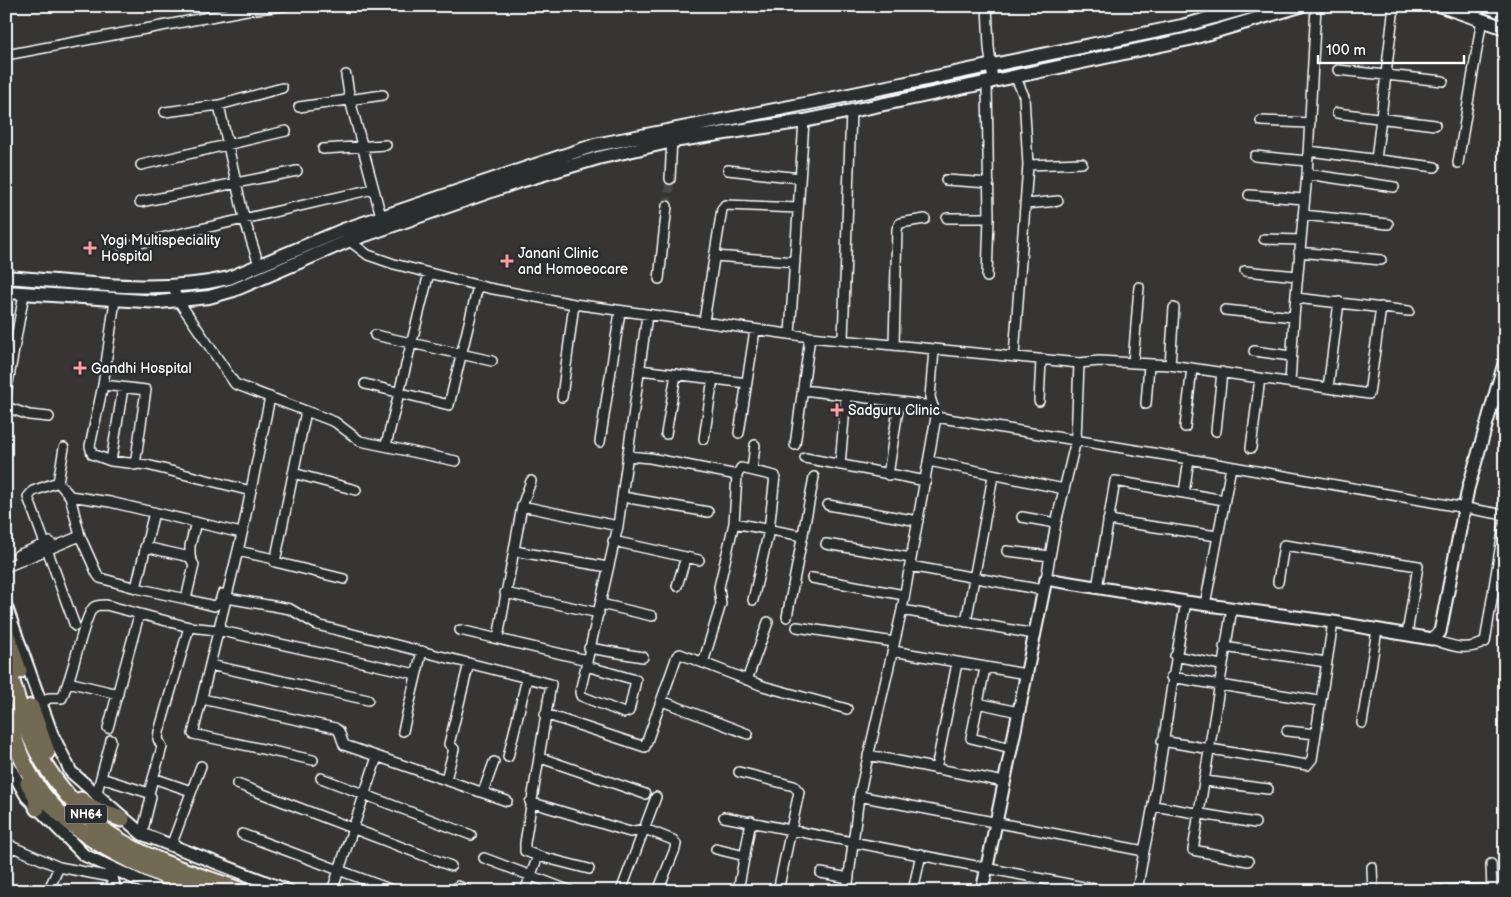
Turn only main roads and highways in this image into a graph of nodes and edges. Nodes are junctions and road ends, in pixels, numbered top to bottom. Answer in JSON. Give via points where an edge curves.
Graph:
{"nodes":[{"id":1,"x":1253,"y":6,"type":"edge"},
{"id":2,"x":1300,"y":6,"type":"edge"},
{"id":3,"x":1441,"y":6,"type":"edge"},
{"id":4,"x":1240,"y":10,"type":"junction"},
{"id":5,"x":1243,"y":23,"type":"junction"},
{"id":6,"x":1505,"y":28,"type":"edge"},
{"id":7,"x":672,"y":135,"type":"junction"},
{"id":8,"x":346,"y":235,"type":"junction"},
{"id":9,"x":6,"y":277,"type":"edge"},
{"id":10,"x":6,"y":292,"type":"edge"},
{"id":11,"x":6,"y":632,"type":"edge"},
{"id":12,"x":6,"y":662,"type":"edge"},
{"id":13,"x":6,"y":714,"type":"edge"},
{"id":14,"x":6,"y":740,"type":"edge"},
{"id":15,"x":36,"y":801,"type":"road end"},
{"id":16,"x":122,"y":819,"type":"road end"},
{"id":17,"x":199,"y":891,"type":"edge"},
{"id":18,"x":242,"y":891,"type":"edge"}],
"edges":[{"from":1,"to":4,"type":"main road"},
{"from":2,"to":5,"type":"main road"},
{"from":3,"to":6,"type":"main road"},
{"from":4,"to":5,"type":"main road"},
{"from":4,"to":7,"type":"main road","via":[[1182,26]]},
{"from":5,"to":7,"type":"main road","via":[[1189,39],[804,121]]},
{"from":7,"to":8,"type":"main road"},
{"from":7,"to":8,"type":"main road","via":[[595,145],[381,216]]},
{"from":8,"to":9,"type":"main road","via":[[229,278],[173,287]]},
{"from":8,"to":10,"type":"main road","via":[[234,290],[209,297],[115,300]]},
{"from":11,"to":16,"type":"highway","via":[[50,759],[79,799],[93,809]]},
{"from":12,"to":18,"type":"highway","number":"NH64","via":[[29,735],[56,783],[98,826],[122,843]]},
{"from":13,"to":17,"type":"highway","number":"NH64","via":[[23,760],[39,788],[77,830],[115,854]]},
{"from":14,"to":15,"type":"highway"}]}
